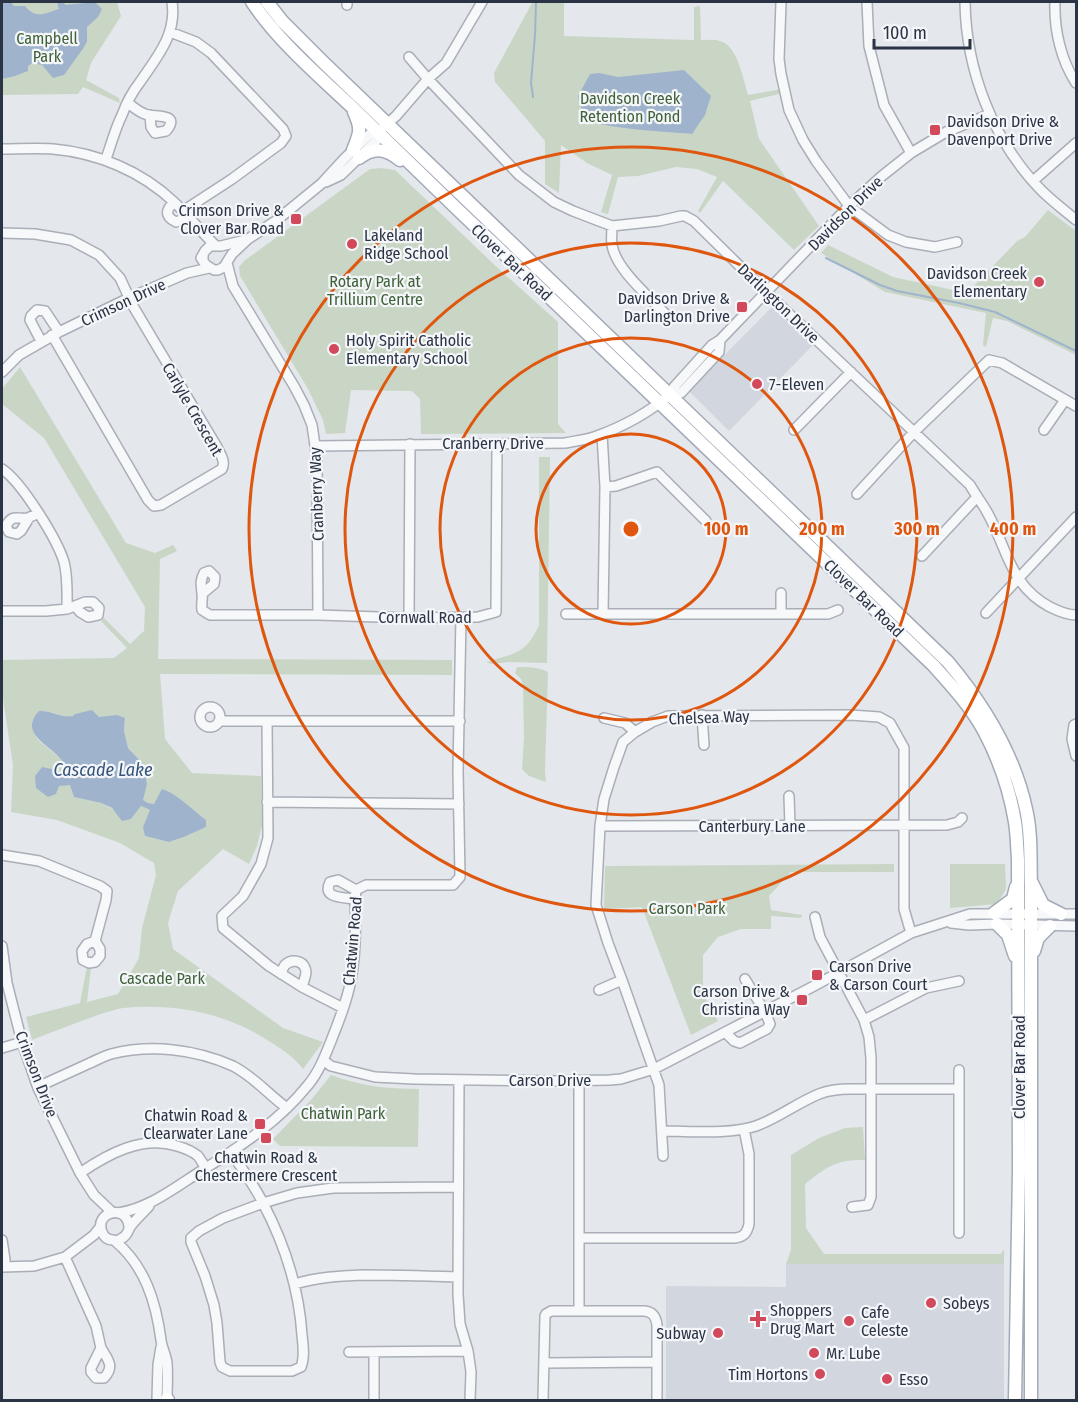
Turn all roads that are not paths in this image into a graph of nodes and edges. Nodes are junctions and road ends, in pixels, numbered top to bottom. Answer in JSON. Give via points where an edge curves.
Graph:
{"nodes":[{"id":1,"x":172,"y":2,"type":"edge"},
{"id":2,"x":252,"y":2,"type":"edge"},
{"id":3,"x":267,"y":2,"type":"edge"},
{"id":4,"x":479,"y":2,"type":"edge"},
{"id":5,"x":781,"y":2,"type":"edge"},
{"id":6,"x":867,"y":2,"type":"edge"},
{"id":7,"x":965,"y":2,"type":"edge"},
{"id":8,"x":1055,"y":2,"type":"edge"},
{"id":9,"x":170,"y":32,"type":"junction"},
{"id":10,"x":409,"y":57,"type":"dead end"},
{"id":11,"x":428,"y":79,"type":"junction"},
{"id":12,"x":1077,"y":83,"type":"edge"},
{"id":13,"x":128,"y":104,"type":"junction"},
{"id":14,"x":351,"y":106,"type":"junction"},
{"id":15,"x":990,"y":114,"type":"junction"},
{"id":16,"x":150,"y":116,"type":"dead end"},
{"id":17,"x":388,"y":123,"type":"junction"},
{"id":18,"x":377,"y":133,"type":"junction"},
{"id":19,"x":1077,"y":143,"type":"edge"},
{"id":20,"x":2,"y":149,"type":"edge"},
{"id":21,"x":911,"y":153,"type":"junction"},
{"id":22,"x":356,"y":154,"type":"junction"},
{"id":23,"x":106,"y":159,"type":"junction"},
{"id":24,"x":1034,"y":181,"type":"junction"},
{"id":25,"x":431,"y":185,"type":"junction"},
{"id":26,"x":174,"y":202,"type":"junction"},
{"id":27,"x":849,"y":206,"type":"junction"},
{"id":28,"x":186,"y":214,"type":"junction"},
{"id":29,"x":1077,"y":220,"type":"edge"},
{"id":30,"x":612,"y":226,"type":"junction"},
{"id":31,"x":198,"y":228,"type":"junction"},
{"id":32,"x":5,"y":233,"type":"edge"},
{"id":33,"x":248,"y":239,"type":"junction"},
{"id":34,"x":2,"y":241,"type":"edge"},
{"id":35,"x":957,"y":242,"type":"dead end"},
{"id":36,"x":218,"y":246,"type":"junction"},
{"id":37,"x":204,"y":253,"type":"junction"},
{"id":38,"x":227,"y":262,"type":"junction"},
{"id":39,"x":212,"y":269,"type":"junction"},
{"id":40,"x":187,"y":273,"type":"junction"},
{"id":41,"x":233,"y":286,"type":"junction"},
{"id":42,"x":767,"y":293,"type":"junction"},
{"id":43,"x":129,"y":298,"type":"junction"},
{"id":44,"x":668,"y":317,"type":"dead end"},
{"id":45,"x":55,"y":334,"type":"junction"},
{"id":46,"x":41,"y":341,"type":"junction"},
{"id":47,"x":2,"y":372,"type":"edge"},
{"id":48,"x":851,"y":372,"type":"junction"},
{"id":49,"x":668,"y":397,"type":"junction"},
{"id":50,"x":1065,"y":400,"type":"junction"},
{"id":51,"x":1077,"y":406,"type":"edge"},
{"id":52,"x":794,"y":430,"type":"dead end"},
{"id":53,"x":1044,"y":430,"type":"dead end"},
{"id":54,"x":914,"y":432,"type":"junction"},
{"id":55,"x":602,"y":434,"type":"junction"},
{"id":56,"x":410,"y":444,"type":"junction"},
{"id":57,"x":496,"y":444,"type":"junction"},
{"id":58,"x":316,"y":446,"type":"junction"},
{"id":59,"x":2,"y":469,"type":"edge"},
{"id":60,"x":605,"y":487,"type":"junction"},
{"id":61,"x":857,"y":494,"type":"dead end"},
{"id":62,"x":977,"y":496,"type":"junction"},
{"id":63,"x":1077,"y":517,"type":"edge"},
{"id":64,"x":706,"y":521,"type":"dead end"},
{"id":65,"x":922,"y":556,"type":"dead end"},
{"id":66,"x":1017,"y":579,"type":"junction"},
{"id":67,"x":780,"y":593,"type":"dead end"},
{"id":68,"x":202,"y":594,"type":"dead end"},
{"id":69,"x":838,"y":610,"type":"dead end"},
{"id":70,"x":2,"y":611,"type":"edge"},
{"id":71,"x":986,"y":613,"type":"dead end"},
{"id":72,"x":566,"y":614,"type":"dead end"},
{"id":73,"x":603,"y":614,"type":"junction"},
{"id":74,"x":780,"y":614,"type":"junction"},
{"id":75,"x":318,"y":615,"type":"junction"},
{"id":76,"x":1077,"y":615,"type":"edge"},
{"id":77,"x":461,"y":617,"type":"junction"},
{"id":78,"x":409,"y":618,"type":"junction"},
{"id":79,"x":702,"y":715,"type":"junction"},
{"id":80,"x":604,"y":718,"type":"dead end"},
{"id":81,"x":219,"y":721,"type":"dead end"},
{"id":82,"x":267,"y":721,"type":"junction"},
{"id":83,"x":460,"y":721,"type":"junction"},
{"id":84,"x":1077,"y":724,"type":"edge"},
{"id":85,"x":635,"y":732,"type":"junction"},
{"id":86,"x":704,"y":745,"type":"dead end"},
{"id":87,"x":1077,"y":756,"type":"edge"},
{"id":88,"x":789,"y":796,"type":"dead end"},
{"id":89,"x":267,"y":802,"type":"junction"},
{"id":90,"x":459,"y":804,"type":"junction"},
{"id":91,"x":962,"y":818,"type":"dead end"},
{"id":92,"x":904,"y":825,"type":"junction"},
{"id":93,"x":600,"y":826,"type":"junction"},
{"id":94,"x":790,"y":826,"type":"junction"},
{"id":95,"x":2,"y":855,"type":"edge"},
{"id":96,"x":1024,"y":878,"type":"junction"},
{"id":97,"x":1061,"y":914,"type":"junction"},
{"id":98,"x":1077,"y":914,"type":"edge"},
{"id":99,"x":815,"y":916,"type":"dead end"},
{"id":100,"x":995,"y":919,"type":"junction"},
{"id":101,"x":1025,"y":919,"type":"junction"},
{"id":102,"x":1050,"y":926,"type":"junction"},
{"id":103,"x":1077,"y":926,"type":"edge"},
{"id":104,"x":911,"y":933,"type":"junction"},
{"id":105,"x":95,"y":941,"type":"dead end"},
{"id":106,"x":2,"y":946,"type":"edge"},
{"id":107,"x":1032,"y":958,"type":"junction"},
{"id":108,"x":1019,"y":968,"type":"junction"},
{"id":109,"x":838,"y":972,"type":"junction"},
{"id":110,"x":281,"y":974,"type":"junction"},
{"id":111,"x":746,"y":979,"type":"dead end"},
{"id":112,"x":622,"y":980,"type":"junction"},
{"id":113,"x":959,"y":981,"type":"dead end"},
{"id":114,"x":302,"y":987,"type":"junction"},
{"id":115,"x":599,"y":990,"type":"dead end"},
{"id":116,"x":343,"y":1008,"type":"junction"},
{"id":117,"x":765,"y":1012,"type":"junction"},
{"id":118,"x":864,"y":1020,"type":"junction"},
{"id":119,"x":725,"y":1032,"type":"junction"},
{"id":120,"x":22,"y":1042,"type":"junction"},
{"id":121,"x":2,"y":1048,"type":"edge"},
{"id":122,"x":323,"y":1060,"type":"junction"},
{"id":123,"x":654,"y":1069,"type":"junction"},
{"id":124,"x":959,"y":1070,"type":"dead end"},
{"id":125,"x":459,"y":1080,"type":"junction"},
{"id":126,"x":579,"y":1081,"type":"junction"},
{"id":127,"x":38,"y":1088,"type":"junction"},
{"id":128,"x":872,"y":1089,"type":"junction"},
{"id":129,"x":959,"y":1089,"type":"junction"},
{"id":130,"x":287,"y":1108,"type":"junction"},
{"id":131,"x":744,"y":1129,"type":"junction"},
{"id":132,"x":663,"y":1131,"type":"junction"},
{"id":133,"x":231,"y":1152,"type":"junction"},
{"id":134,"x":663,"y":1156,"type":"dead end"},
{"id":135,"x":206,"y":1168,"type":"junction"},
{"id":136,"x":80,"y":1173,"type":"junction"},
{"id":137,"x":458,"y":1187,"type":"junction"},
{"id":138,"x":94,"y":1195,"type":"junction"},
{"id":139,"x":153,"y":1202,"type":"junction"},
{"id":140,"x":263,"y":1203,"type":"junction"},
{"id":141,"x":852,"y":1207,"type":"dead end"},
{"id":142,"x":115,"y":1213,"type":"junction"},
{"id":143,"x":101,"y":1225,"type":"junction"},
{"id":144,"x":128,"y":1231,"type":"junction"},
{"id":145,"x":959,"y":1233,"type":"dead end"},
{"id":146,"x":580,"y":1238,"type":"junction"},
{"id":147,"x":2,"y":1240,"type":"edge"},
{"id":148,"x":113,"y":1240,"type":"junction"},
{"id":149,"x":81,"y":1244,"type":"junction"},
{"id":150,"x":65,"y":1257,"type":"junction"},
{"id":151,"x":137,"y":1264,"type":"junction"},
{"id":152,"x":3,"y":1267,"type":"edge"},
{"id":153,"x":458,"y":1277,"type":"junction"},
{"id":154,"x":294,"y":1284,"type":"junction"},
{"id":155,"x":579,"y":1311,"type":"junction"},
{"id":156,"x":101,"y":1348,"type":"dead end"},
{"id":157,"x":468,"y":1351,"type":"junction"},
{"id":158,"x":349,"y":1352,"type":"dead end"},
{"id":159,"x":374,"y":1353,"type":"junction"},
{"id":160,"x":657,"y":1362,"type":"junction"},
{"id":161,"x":544,"y":1363,"type":"junction"},
{"id":162,"x":1016,"y":1399,"type":"edge"},
{"id":163,"x":165,"y":1400,"type":"edge"},
{"id":164,"x":374,"y":1401,"type":"edge"},
{"id":165,"x":470,"y":1401,"type":"edge"},
{"id":166,"x":543,"y":1401,"type":"edge"},
{"id":167,"x":657,"y":1401,"type":"edge"},
{"id":168,"x":1031,"y":1401,"type":"edge"}],
"edges":[{"from":1,"to":9,"type":"street"},
{"from":2,"to":14,"type":"main road","name":"Clover Bar Road","via":[[269,25]]},
{"from":3,"to":17,"type":"main road","name":"Clover Bar Road"},
{"from":4,"to":11,"type":"street","via":[[446,63]]},
{"from":5,"to":27,"type":"street","via":[[779,59],[789,110],[816,161]]},
{"from":6,"to":21,"type":"street","via":[[869,46],[884,105]]},
{"from":7,"to":15,"type":"street","via":[[972,64]]},
{"from":8,"to":12,"type":"street","via":[[1061,49]]},
{"from":9,"to":13,"type":"street"},
{"from":9,"to":28,"type":"street","via":[[212,53],[286,136]]},
{"from":10,"to":11,"type":"street","name":"Darlington Drive"},
{"from":11,"to":17,"type":"street"},
{"from":11,"to":30,"type":"street","name":"Darlington Drive","via":[[519,175],[554,202]]},
{"from":13,"to":16,"type":"street"},
{"from":13,"to":23,"type":"street"},
{"from":14,"to":18,"type":"main road","name":"Clover Bar Road"},
{"from":14,"to":22,"type":"main road","via":[[360,130]]},
{"from":15,"to":21,"type":"street","name":"Davidson Drive","via":[[946,132]]},
{"from":15,"to":24,"type":"street","via":[[1016,160]]},
{"from":17,"to":18,"type":"street"},
{"from":17,"to":49,"type":"main road","name":"Clover Bar Road"},
{"from":18,"to":22,"type":"street","via":[[377,140]]},
{"from":18,"to":25,"type":"main road","name":"Clover Bar Road"},
{"from":19,"to":24,"type":"street"},
{"from":20,"to":23,"type":"street","via":[[52,149]]},
{"from":21,"to":27,"type":"street","name":"Davidson Drive"},
{"from":22,"to":25,"type":"main road","via":[[374,150],[389,153]]},
{"from":22,"to":33,"type":"street","via":[[341,175],[321,184]]},
{"from":23,"to":26,"type":"street","via":[[150,182]]},
{"from":24,"to":29,"type":"street"},
{"from":25,"to":49,"type":"main road","name":"Clover Bar Road"},
{"from":26,"to":28,"type":"street"},
{"from":26,"to":28,"type":"street","via":[[168,208],[170,219],[176,222]]},
{"from":27,"to":35,"type":"street","via":[[888,235],[906,242],[935,248]]},
{"from":27,"to":42,"type":"street","name":"Davidson Drive"},
{"from":28,"to":31,"type":"street"},
{"from":30,"to":42,"type":"street","name":"Darlington Drive","via":[[686,216]]},
{"from":30,"to":44,"type":"street","via":[[611,242],[618,262]]},
{"from":31,"to":36,"type":"street"},
{"from":31,"to":37,"type":"street"},
{"from":32,"to":34,"type":"street"},
{"from":32,"to":43,"type":"street","via":[[71,240],[99,255],[120,278]]},
{"from":33,"to":36,"type":"street"},
{"from":33,"to":38,"type":"street"},
{"from":36,"to":37,"type":"street","via":[[210,246]]},
{"from":36,"to":38,"type":"street","via":[[226,251]]},
{"from":37,"to":39,"type":"street","via":[[203,261]]},
{"from":37,"to":40,"type":"street","name":"Crimson Drive"},
{"from":38,"to":39,"type":"street","via":[[222,268]]},
{"from":38,"to":41,"type":"street","name":"Cranberry Way"},
{"from":39,"to":40,"type":"street","name":"Crimson Drive"},
{"from":39,"to":41,"type":"street","name":"Cranberry Way"},
{"from":40,"to":43,"type":"street","name":"Crimson Drive"},
{"from":41,"to":58,"type":"street","name":"Cranberry Way","via":[[304,405]]},
{"from":42,"to":48,"type":"street","name":"Darlington Drive"},
{"from":42,"to":49,"type":"street","name":"Davidson Drive","via":[[720,340],[719,352],[681,393]]},
{"from":43,"to":45,"type":"street","name":"Crimson Drive"},
{"from":43,"to":45,"type":"street","name":"Carlyle Crescent","via":[[217,447],[224,466],[161,505],[154,506],[148,500]]},
{"from":45,"to":46,"type":"street","name":"Crimson Drive"},
{"from":45,"to":46,"type":"street","via":[[45,311],[37,310],[30,320]]},
{"from":46,"to":47,"type":"street","name":"Crimson Drive"},
{"from":48,"to":52,"type":"street"},
{"from":48,"to":54,"type":"street","name":"Darlington Drive"},
{"from":49,"to":55,"type":"street","name":"Cranberry Drive"},
{"from":49,"to":96,"type":"main road","name":"Clover Bar Road","via":[[916,631],[967,685],[1001,739],[1019,785],[1030,835]]},
{"from":50,"to":51,"type":"street"},
{"from":50,"to":53,"type":"street"},
{"from":50,"to":54,"type":"street","via":[[1002,363],[989,360]]},
{"from":54,"to":61,"type":"street"},
{"from":54,"to":62,"type":"street","name":"Darlington Drive"},
{"from":55,"to":57,"type":"street","name":"Cranberry Drive","via":[[565,442]]},
{"from":55,"to":60,"type":"street"},
{"from":56,"to":57,"type":"street","name":"Cranberry Drive"},
{"from":56,"to":58,"type":"street","name":"Cranberry Drive"},
{"from":56,"to":78,"type":"street"},
{"from":57,"to":77,"type":"street","name":"Cornwall Road","via":[[496,612]]},
{"from":58,"to":75,"type":"street","name":"Cranberry Way"},
{"from":59,"to":70,"type":"street","via":[[22,489],[34,516],[57,545],[64,562],[71,608]]},
{"from":60,"to":64,"type":"street","via":[[657,472]]},
{"from":60,"to":73,"type":"street"},
{"from":62,"to":65,"type":"street"},
{"from":62,"to":66,"type":"street","name":"Darlington Drive"},
{"from":63,"to":66,"type":"street"},
{"from":66,"to":71,"type":"street"},
{"from":66,"to":76,"type":"street","name":"Darlington Drive","via":[[1042,602]]},
{"from":67,"to":74,"type":"street"},
{"from":68,"to":75,"type":"street","name":"Cornwall Road","via":[[202,610],[210,615]]},
{"from":69,"to":74,"type":"street","via":[[828,614]]},
{"from":72,"to":73,"type":"street"},
{"from":73,"to":74,"type":"street"},
{"from":75,"to":78,"type":"street","name":"Cornwall Road"},
{"from":77,"to":78,"type":"street","name":"Cornwall Road"},
{"from":77,"to":83,"type":"street","name":"Chatwin Road"},
{"from":79,"to":85,"type":"street","name":"Chelsea Way","via":[[668,716]]},
{"from":79,"to":86,"type":"street"},
{"from":79,"to":92,"type":"street","name":"Chelsea Way","via":[[879,717],[890,723],[903,748]]},
{"from":80,"to":85,"type":"street","via":[[625,723]]},
{"from":81,"to":82,"type":"street"},
{"from":82,"to":83,"type":"street"},
{"from":82,"to":89,"type":"street"},
{"from":83,"to":90,"type":"street","name":"Chatwin Road"},
{"from":84,"to":87,"type":"street","via":[[1072,739]]},
{"from":85,"to":93,"type":"street","name":"Chelsea Way","via":[[623,742],[604,800]]},
{"from":88,"to":94,"type":"street"},
{"from":89,"to":90,"type":"street"},
{"from":89,"to":110,"type":"street","via":[[268,838],[261,864],[243,896],[222,916],[223,928]]},
{"from":90,"to":116,"type":"street","name":"Chatwin Road","via":[[460,877],[453,885],[366,885],[355,894],[354,964]]},
{"from":91,"to":92,"type":"street","name":"Canterbury Lane","via":[[946,825]]},
{"from":92,"to":94,"type":"street","name":"Canterbury Lane"},
{"from":92,"to":104,"type":"street","name":"Chelsea Way","via":[[905,912]]},
{"from":93,"to":94,"type":"street","name":"Canterbury Lane"},
{"from":93,"to":112,"type":"street","name":"Chelsea Way","via":[[596,905]]},
{"from":95,"to":105,"type":"street","via":[[39,861],[107,891]]},
{"from":96,"to":97,"type":"main road","via":[[1043,905]]},
{"from":96,"to":100,"type":"main road","via":[[1013,899]]},
{"from":96,"to":101,"type":"main road","name":"Clover Bar Road"},
{"from":97,"to":98,"type":"street"},
{"from":97,"to":101,"type":"street"},
{"from":99,"to":109,"type":"street"},
{"from":100,"to":101,"type":"street","name":"Carson Drive"},
{"from":100,"to":104,"type":"street","name":"Carson Drive","via":[[970,914]]},
{"from":100,"to":108,"type":"main road","via":[[1008,935]]},
{"from":101,"to":102,"type":"street"},
{"from":101,"to":107,"type":"main road","name":"Clover Bar Road"},
{"from":101,"to":108,"type":"main road","name":"Clover Bar Road"},
{"from":102,"to":103,"type":"street"},
{"from":102,"to":107,"type":"main road","via":[[1038,938]]},
{"from":104,"to":109,"type":"street","name":"Carson Drive"},
{"from":106,"to":120,"type":"street","name":"Crimson Drive"},
{"from":107,"to":168,"type":"main road","name":"Clover Bar Road"},
{"from":108,"to":162,"type":"main road","name":"Clover Bar Road"},
{"from":109,"to":117,"type":"street","name":"Carson Drive"},
{"from":109,"to":118,"type":"street"},
{"from":110,"to":114,"type":"street"},
{"from":110,"to":114,"type":"street","via":[[292,961],[300,962],[306,972]]},
{"from":111,"to":117,"type":"street"},
{"from":112,"to":115,"type":"street"},
{"from":112,"to":123,"type":"street","name":"Chelsea Way"},
{"from":113,"to":118,"type":"street","via":[[926,988]]},
{"from":114,"to":116,"type":"street"},
{"from":116,"to":122,"type":"street","name":"Chatwin Road"},
{"from":117,"to":119,"type":"street","name":"Carson Drive"},
{"from":117,"to":119,"type":"street","via":[[769,1027],[742,1042]]},
{"from":118,"to":128,"type":"street"},
{"from":119,"to":123,"type":"street","name":"Carson Drive"},
{"from":120,"to":121,"type":"street"},
{"from":120,"to":127,"type":"street","name":"Crimson Drive"},
{"from":122,"to":125,"type":"street","name":"Carson Drive","via":[[331,1066],[375,1077]]},
{"from":122,"to":130,"type":"street","name":"Chatwin Road"},
{"from":123,"to":126,"type":"street","name":"Carson Drive","via":[[621,1079]]},
{"from":123,"to":132,"type":"street","name":"Chelsea Way"},
{"from":124,"to":129,"type":"street"},
{"from":125,"to":126,"type":"street","name":"Carson Drive"},
{"from":125,"to":137,"type":"street"},
{"from":126,"to":146,"type":"street"},
{"from":127,"to":130,"type":"street","via":[[109,1054],[164,1049],[199,1054],[233,1066]]},
{"from":127,"to":136,"type":"street","name":"Crimson Drive"},
{"from":128,"to":129,"type":"street"},
{"from":128,"to":131,"type":"street","via":[[819,1094]]},
{"from":128,"to":141,"type":"street","via":[[871,1197],[868,1205]]},
{"from":129,"to":145,"type":"street"},
{"from":130,"to":133,"type":"street","name":"Chatwin Road"},
{"from":131,"to":132,"type":"street"},
{"from":131,"to":146,"type":"street","via":[[749,1154],[749,1212],[744,1235]]},
{"from":132,"to":134,"type":"street","name":"Chelsea Way"},
{"from":133,"to":135,"type":"street","name":"Chatwin Road"},
{"from":133,"to":140,"type":"street"},
{"from":135,"to":136,"type":"street","via":[[197,1155],[186,1149],[151,1143],[131,1146]]},
{"from":135,"to":139,"type":"street","name":"Chatwin Road"},
{"from":136,"to":138,"type":"street","name":"Crimson Drive"},
{"from":137,"to":140,"type":"street","via":[[333,1188]]},
{"from":137,"to":153,"type":"street"},
{"from":138,"to":142,"type":"street","name":"Crimson Drive"},
{"from":138,"to":143,"type":"street","name":"Crimson Drive"},
{"from":139,"to":142,"type":"street","name":"Chatwin Road"},
{"from":139,"to":144,"type":"street","name":"Chatwin Road"},
{"from":140,"to":154,"type":"street"},
{"from":140,"to":154,"type":"street","via":[[223,1218],[191,1238],[214,1305],[222,1367],[230,1371],[292,1371],[301,1367],[301,1322]]},
{"from":142,"to":143,"type":"street","via":[[105,1217]]},
{"from":142,"to":144,"type":"street","via":[[128,1221]]},
{"from":143,"to":148,"type":"street","via":[[104,1235]]},
{"from":143,"to":149,"type":"street"},
{"from":144,"to":148,"type":"street"},
{"from":144,"to":151,"type":"street"},
{"from":146,"to":155,"type":"street"},
{"from":147,"to":152,"type":"street"},
{"from":148,"to":149,"type":"street"},
{"from":148,"to":151,"type":"street"},
{"from":149,"to":150,"type":"street"},
{"from":150,"to":152,"type":"street","via":[[34,1266]]},
{"from":150,"to":156,"type":"street","via":[[96,1326]]},
{"from":151,"to":163,"type":"street","via":[[152,1298],[167,1363]]},
{"from":153,"to":154,"type":"street","via":[[335,1276]]},
{"from":153,"to":157,"type":"street","via":[[459,1324]]},
{"from":155,"to":160,"type":"street","via":[[651,1313],[657,1325]]},
{"from":155,"to":161,"type":"street","via":[[546,1314]]},
{"from":157,"to":159,"type":"street"},
{"from":157,"to":165,"type":"street"},
{"from":158,"to":159,"type":"street"},
{"from":159,"to":164,"type":"street"},
{"from":160,"to":161,"type":"street"},
{"from":160,"to":167,"type":"street"},
{"from":161,"to":166,"type":"street"}]}
